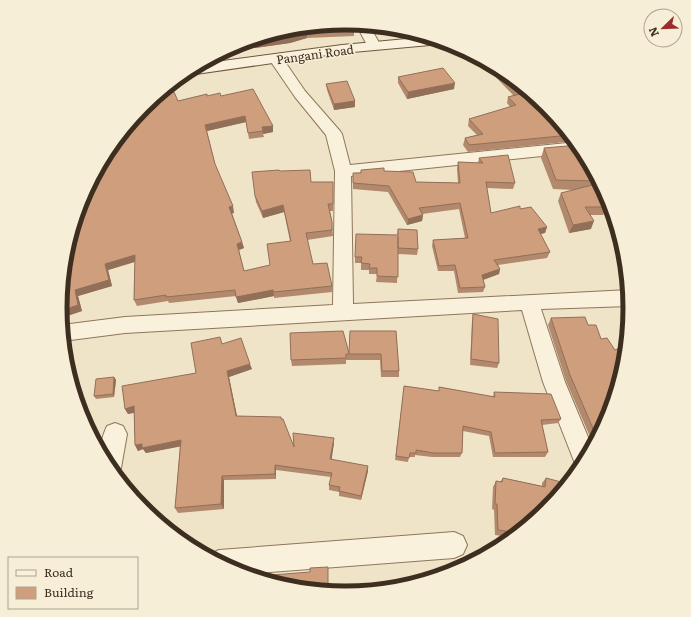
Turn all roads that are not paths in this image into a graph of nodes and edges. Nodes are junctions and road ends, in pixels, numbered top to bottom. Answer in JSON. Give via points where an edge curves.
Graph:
{"nodes":[{"id":1,"x":365,"y":31,"type":"edge"},
{"id":2,"x":425,"y":41,"type":"edge"},
{"id":3,"x":374,"y":46,"type":"junction"},
{"id":4,"x":276,"y":59,"type":"junction"},
{"id":5,"x":204,"y":68,"type":"edge"},
{"id":6,"x":573,"y":149,"type":"edge"},
{"id":7,"x":343,"y":171,"type":"junction"},
{"id":8,"x":623,"y":298,"type":"edge"},
{"id":9,"x":529,"y":302,"type":"junction"},
{"id":10,"x":343,"y":312,"type":"junction"},
{"id":11,"x":68,"y":332,"type":"edge"},
{"id":12,"x":115,"y":434,"type":"dead end"},
{"id":13,"x":583,"y":454,"type":"edge"},
{"id":14,"x":111,"y":458,"type":"edge"},
{"id":15,"x":454,"y":545,"type":"dead end"},
{"id":16,"x":231,"y":562,"type":"edge"}],
"edges":[{"from":1,"to":3,"type":"street"},
{"from":2,"to":3,"type":"main road","name":"Pangani Road"},
{"from":3,"to":4,"type":"main road","name":"Pangani Road"},
{"from":4,"to":5,"type":"main road","name":"Pangani Road"},
{"from":4,"to":7,"type":"street","via":[[300,94],[334,134]]},
{"from":6,"to":7,"type":"street"},
{"from":7,"to":10,"type":"street"},
{"from":8,"to":9,"type":"street"},
{"from":9,"to":10,"type":"street"},
{"from":9,"to":13,"type":"street","via":[[554,382]]},
{"from":10,"to":11,"type":"street","via":[[125,325]]},
{"from":12,"to":14,"type":"street"},
{"from":15,"to":16,"type":"street"}]}
